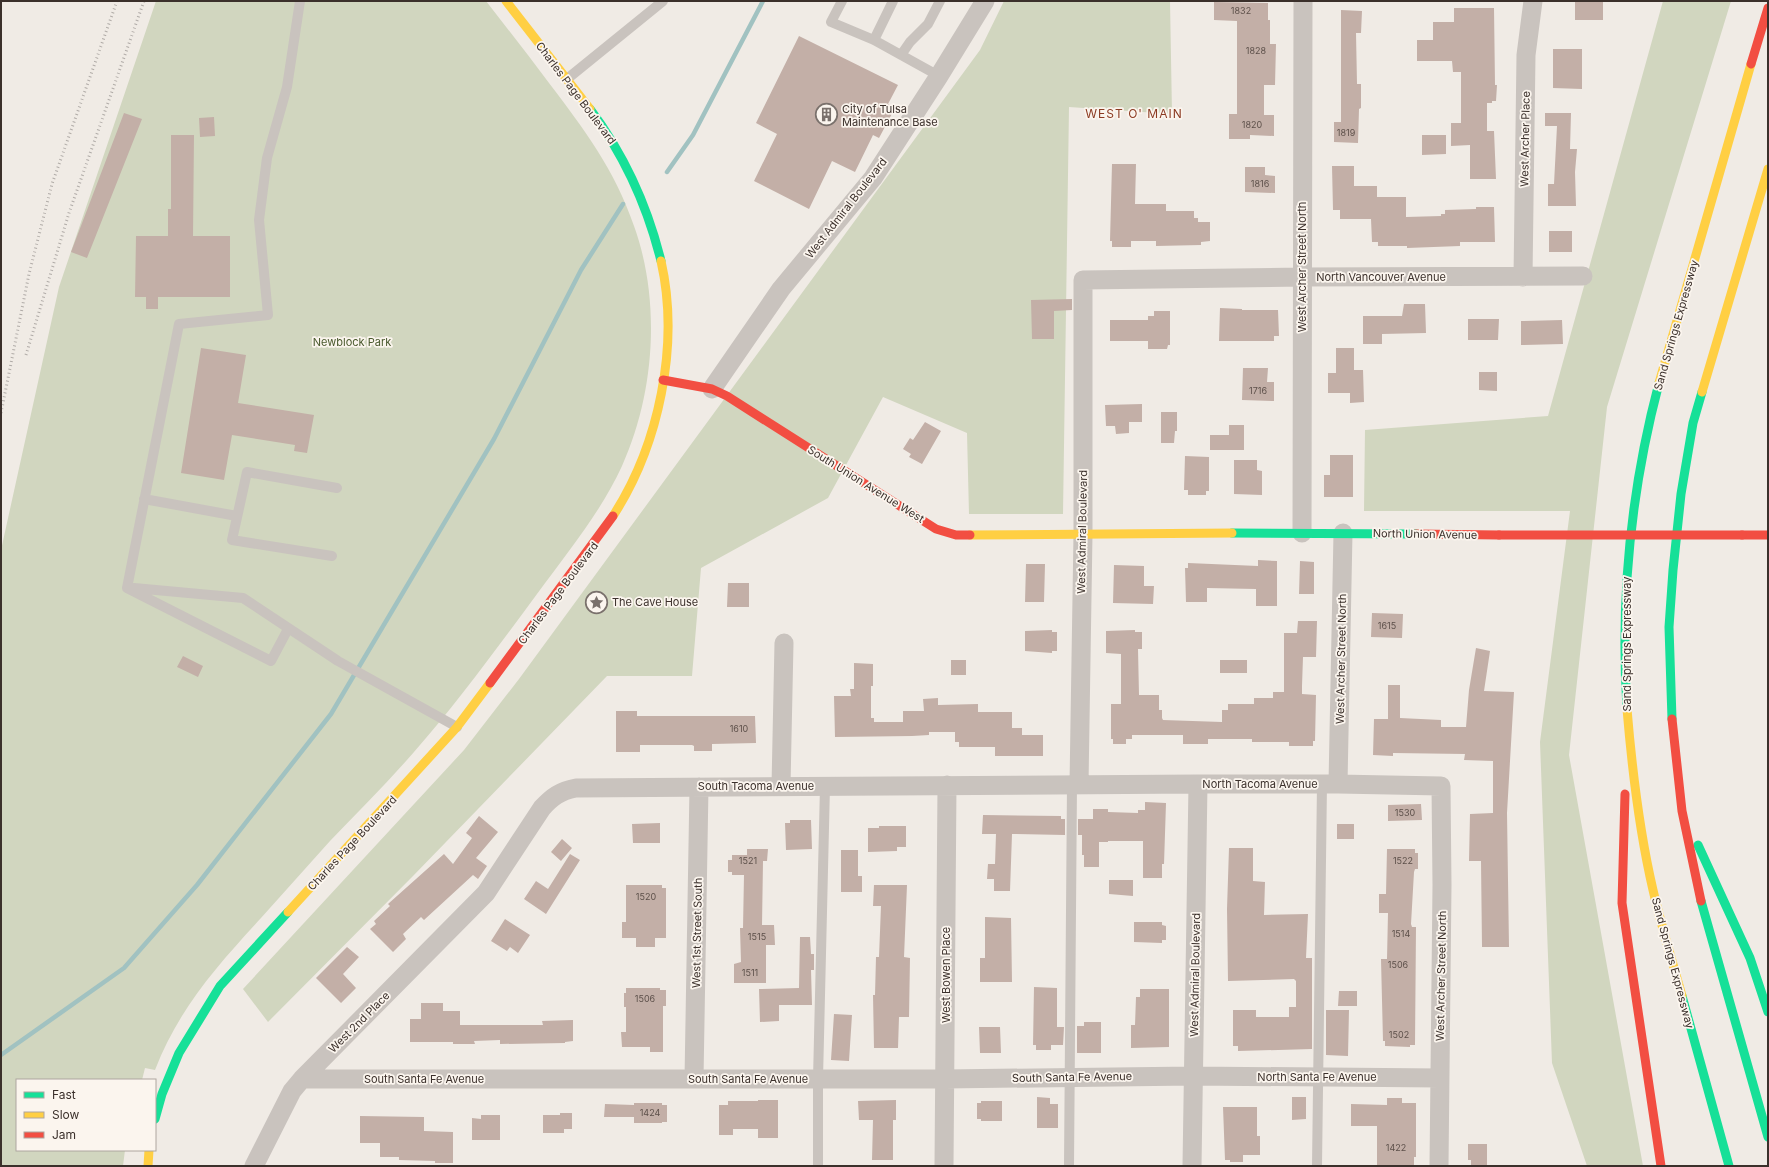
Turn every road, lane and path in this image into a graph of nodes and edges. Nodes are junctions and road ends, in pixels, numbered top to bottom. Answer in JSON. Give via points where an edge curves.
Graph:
{"nodes":[{"id":1,"x":300,"y":1,"type":"edge"},
{"id":2,"x":506,"y":1,"type":"edge"},
{"id":3,"x":663,"y":1,"type":"edge"},
{"id":4,"x":842,"y":1,"type":"edge"},
{"id":5,"x":893,"y":1,"type":"edge"},
{"id":6,"x":940,"y":1,"type":"edge"},
{"id":7,"x":985,"y":1,"type":"edge"},
{"id":8,"x":1303,"y":1,"type":"edge"},
{"id":9,"x":1533,"y":1,"type":"edge"},
{"id":10,"x":1768,"y":8,"type":"edge"},
{"id":11,"x":874,"y":40,"type":"junction"},
{"id":12,"x":901,"y":55,"type":"junction"},
{"id":13,"x":939,"y":76,"type":"junction"},
{"id":14,"x":567,"y":79,"type":"junction"},
{"id":15,"x":1768,"y":169,"type":"edge"},
{"id":16,"x":1583,"y":276,"type":"dead end"},
{"id":17,"x":1302,"y":277,"type":"junction"},
{"id":18,"x":1523,"y":277,"type":"junction"},
{"id":19,"x":1083,"y":280,"type":"joint"},
{"id":20,"x":663,"y":380,"type":"junction"},
{"id":21,"x":712,"y":389,"type":"junction"},
{"id":22,"x":337,"y":488,"type":"dead end"},
{"id":23,"x":144,"y":499,"type":"junction"},
{"id":24,"x":237,"y":516,"type":"junction"},
{"id":25,"x":1302,"y":533,"type":"junction"},
{"id":26,"x":1083,"y":534,"type":"junction"},
{"id":27,"x":1343,"y":534,"type":"junction"},
{"id":28,"x":1768,"y":535,"type":"edge"},
{"id":29,"x":332,"y":556,"type":"dead end"},
{"id":30,"x":127,"y":588,"type":"junction"},
{"id":31,"x":288,"y":629,"type":"junction"},
{"id":32,"x":784,"y":643,"type":"dead end"},
{"id":33,"x":1627,"y":726,"type":"junction"},
{"id":34,"x":457,"y":727,"type":"junction"},
{"id":35,"x":1198,"y":784,"type":"junction"},
{"id":36,"x":1330,"y":784,"type":"junction"},
{"id":37,"x":947,"y":785,"type":"junction"},
{"id":38,"x":1075,"y":785,"type":"junction"},
{"id":39,"x":781,"y":786,"type":"junction"},
{"id":40,"x":825,"y":786,"type":"junction"},
{"id":41,"x":1441,"y":786,"type":"joint"},
{"id":42,"x":699,"y":787,"type":"junction"},
{"id":43,"x":1682,"y":811,"type":"junction"},
{"id":44,"x":486,"y":893,"type":"joint"},
{"id":45,"x":1768,"y":1012,"type":"edge"},
{"id":46,"x":1194,"y":1076,"type":"junction"},
{"id":47,"x":1318,"y":1076,"type":"junction"},
{"id":48,"x":1070,"y":1077,"type":"junction"},
{"id":49,"x":1440,"y":1078,"type":"junction"},
{"id":50,"x":302,"y":1079,"type":"junction"},
{"id":51,"x":694,"y":1079,"type":"junction"},
{"id":52,"x":818,"y":1079,"type":"junction"},
{"id":53,"x":945,"y":1079,"type":"junction"},
{"id":54,"x":156,"y":1115,"type":"edge"},
{"id":55,"x":1768,"y":1137,"type":"edge"},
{"id":56,"x":149,"y":1151,"type":"edge"},
{"id":57,"x":148,"y":1166,"type":"edge"},
{"id":58,"x":254,"y":1166,"type":"edge"},
{"id":59,"x":818,"y":1166,"type":"edge"},
{"id":60,"x":944,"y":1166,"type":"edge"},
{"id":61,"x":1069,"y":1166,"type":"edge"},
{"id":62,"x":1192,"y":1166,"type":"edge"},
{"id":63,"x":1317,"y":1166,"type":"edge"},
{"id":64,"x":1439,"y":1166,"type":"edge"},
{"id":65,"x":1661,"y":1166,"type":"edge"},
{"id":66,"x":1729,"y":1166,"type":"edge"}],
"edges":[{"from":1,"to":23,"type":"lane","via":[[287,87],[267,158],[259,220],[268,315],[179,324]]},
{"from":2,"to":14,"type":"main road","name":"Charles Page Boulevard"},
{"from":3,"to":14,"type":"lane"},
{"from":4,"to":11,"type":"lane","via":[[831,22]]},
{"from":5,"to":11,"type":"lane"},
{"from":6,"to":12,"type":"lane","via":[[928,24]]},
{"from":7,"to":13,"type":"street","name":"West Admiral Boulevard"},
{"from":8,"to":17,"type":"street","name":"West Archer Street North"},
{"from":9,"to":18,"type":"street","name":"West Archer Place","via":[[1526,48]]},
{"from":10,"to":33,"type":"main road","name":"Sand Springs Expressway","via":[[1669,344],[1642,453],[1627,574]]},
{"from":11,"to":12,"type":"lane"},
{"from":12,"to":13,"type":"lane"},
{"from":13,"to":21,"type":"street","name":"West Admiral Boulevard","via":[[873,178],[781,289]]},
{"from":14,"to":20,"type":"main road","name":"Charles Page Boulevard","via":[[620,153],[644,202],[654,232],[663,267],[668,316]]},
{"from":15,"to":43,"type":"main road","via":[[1695,416],[1681,494],[1672,577],[1669,658],[1675,755]]},
{"from":16,"to":18,"type":"street","name":"North Vancouver Avenue"},
{"from":17,"to":18,"type":"street","name":"North Vancouver Avenue"},
{"from":17,"to":19,"type":"street","name":"North Vancouver Avenue"},
{"from":17,"to":25,"type":"street","name":"West Archer Street North"},
{"from":19,"to":26,"type":"street","name":"West Admiral Boulevard"},
{"from":20,"to":21,"type":"main road","name":"South Union Avenue West"},
{"from":20,"to":34,"type":"main road","name":"Charles Page Boulevard","via":[[650,437],[639,470],[625,497],[573,574]]},
{"from":21,"to":26,"type":"main road","name":"South Union Avenue West","via":[[727,396],[936,529],[963,536]]},
{"from":22,"to":24,"type":"lane","via":[[247,472]]},
{"from":23,"to":24,"type":"lane"},
{"from":23,"to":30,"type":"lane"},
{"from":24,"to":29,"type":"lane","via":[[232,540]]},
{"from":25,"to":26,"type":"main road","name":"North Union Avenue"},
{"from":25,"to":27,"type":"main road","name":"North Union Avenue"},
{"from":26,"to":38,"type":"street","name":"West Admiral Boulevard"},
{"from":27,"to":28,"type":"main road","name":"North Union Avenue","bridge":true},
{"from":27,"to":36,"type":"street","name":"West Archer Street North"},
{"from":30,"to":31,"type":"lane","via":[[243,598]]},
{"from":30,"to":31,"type":"lane","via":[[271,661]]},
{"from":31,"to":34,"type":"lane","via":[[338,661]]},
{"from":32,"to":39,"type":"street"},
{"from":33,"to":65,"type":"main road","via":[[1622,903]]},
{"from":33,"to":66,"type":"main road","name":"Sand Springs Expressway","via":[[1634,789],[1653,890]]},
{"from":34,"to":54,"type":"main road","name":"Charles Page Boulevard","via":[[220,986],[179,1053]]},
{"from":35,"to":36,"type":"street","name":"North Tacoma Avenue"},
{"from":35,"to":38,"type":"street","name":"North Tacoma Avenue"},
{"from":35,"to":46,"type":"street","name":"West Admiral Boulevard"},
{"from":36,"to":41,"type":"street","name":"North Tacoma Avenue"},
{"from":36,"to":47,"type":"lane"},
{"from":37,"to":38,"type":"street","name":"South Tacoma Avenue"},
{"from":37,"to":40,"type":"street","name":"South Tacoma Avenue"},
{"from":37,"to":53,"type":"street","name":"West Bowen Place"},
{"from":38,"to":48,"type":"lane"},
{"from":39,"to":40,"type":"street","name":"South Tacoma Avenue"},
{"from":39,"to":42,"type":"street","name":"South Tacoma Avenue"},
{"from":40,"to":52,"type":"lane"},
{"from":41,"to":49,"type":"street","name":"West Archer Street North"},
{"from":42,"to":44,"type":"street","name":"South Tacoma Avenue","via":[[576,788],[558,793],[542,808]]},
{"from":42,"to":51,"type":"street","name":"West 1st Street South"},
{"from":43,"to":45,"type":"main road","via":[[1750,958]]},
{"from":43,"to":55,"type":"main road","via":[[1702,901]]},
{"from":44,"to":50,"type":"street","name":"West 2nd Place"},
{"from":46,"to":47,"type":"street","name":"North Santa Fe Avenue"},
{"from":46,"to":48,"type":"street","name":"South Santa Fe Avenue"},
{"from":46,"to":62,"type":"street","name":"West Admiral Boulevard"},
{"from":47,"to":49,"type":"street","name":"North Santa Fe Avenue"},
{"from":47,"to":63,"type":"lane"},
{"from":48,"to":53,"type":"street","name":"South Santa Fe Avenue"},
{"from":48,"to":61,"type":"lane"},
{"from":49,"to":64,"type":"street","name":"West Archer Street North"},
{"from":50,"to":51,"type":"street","name":"South Santa Fe Avenue"},
{"from":50,"to":58,"type":"street","name":"West 2nd Place","via":[[292,1091]]},
{"from":51,"to":52,"type":"street","name":"South Santa Fe Avenue"},
{"from":52,"to":53,"type":"street","name":"South Santa Fe Avenue"},
{"from":52,"to":59,"type":"lane"},
{"from":53,"to":60,"type":"street","name":"West Bowen Place"},
{"from":56,"to":57,"type":"main road"}]}
